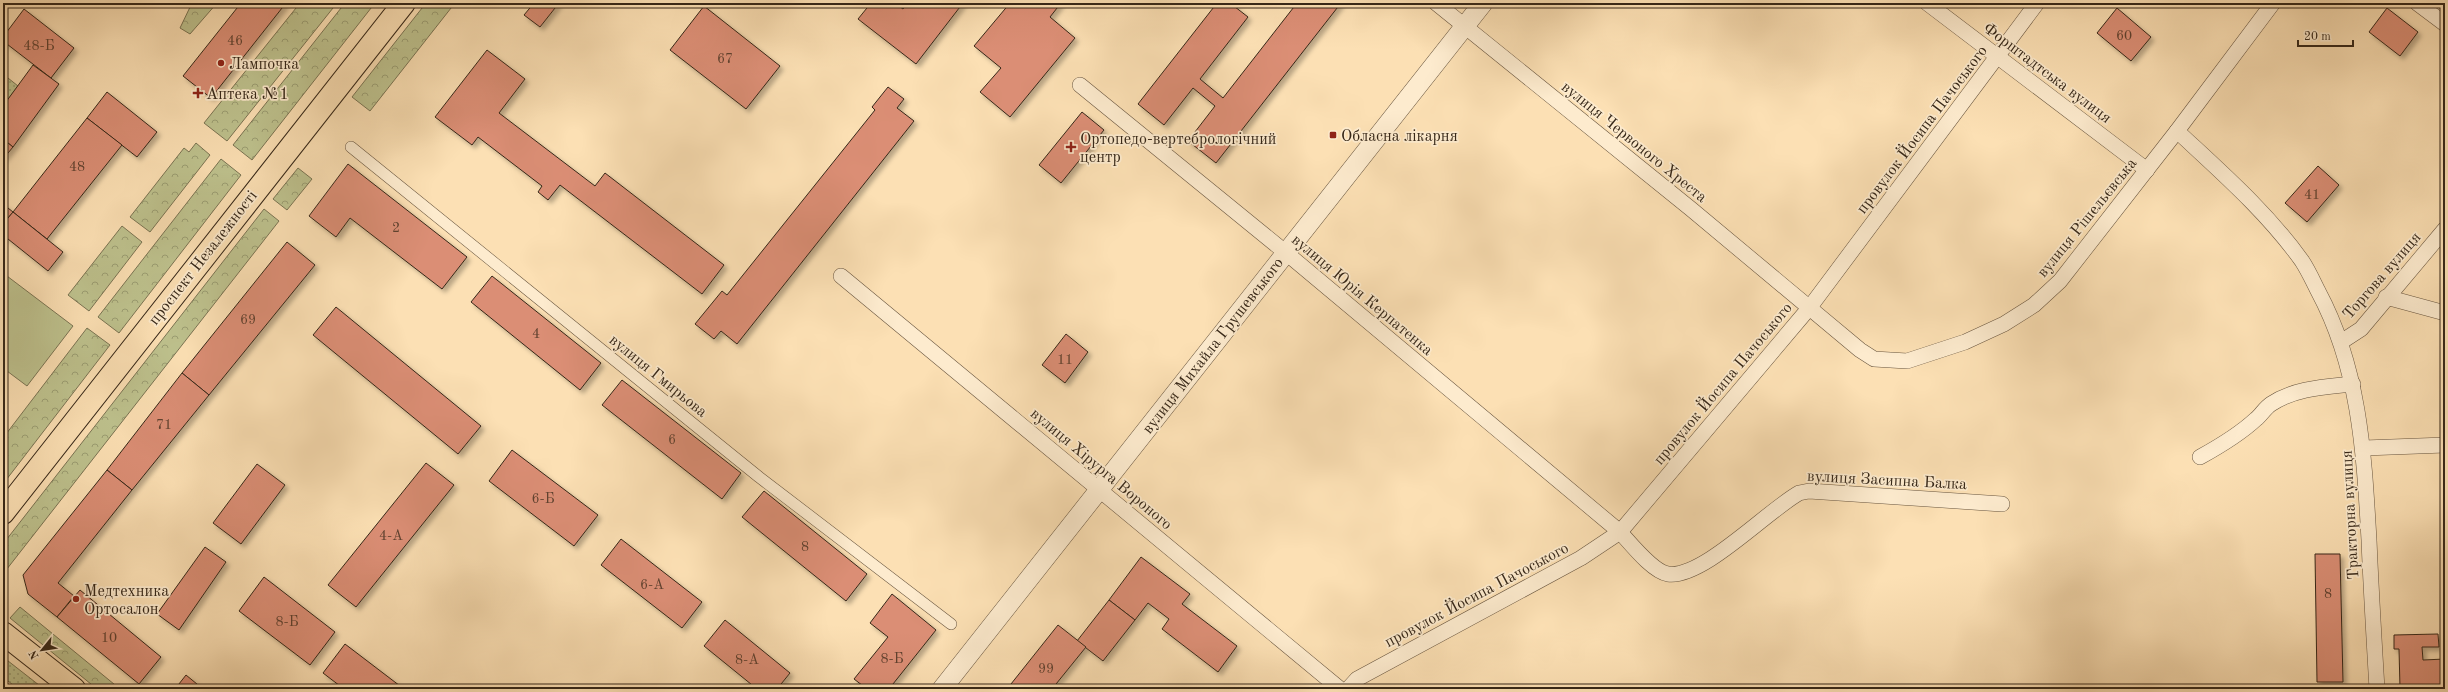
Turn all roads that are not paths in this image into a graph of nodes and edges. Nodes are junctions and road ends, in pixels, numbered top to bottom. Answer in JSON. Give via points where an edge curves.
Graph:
{"nodes":[{"id":1,"x":404,"y":3,"type":"edge"},
{"id":2,"x":1436,"y":3,"type":"edge"},
{"id":3,"x":1483,"y":3,"type":"edge"},
{"id":4,"x":1927,"y":3,"type":"edge"},
{"id":5,"x":2038,"y":3,"type":"edge"},
{"id":6,"x":2273,"y":3,"type":"edge"},
{"id":7,"x":2417,"y":3,"type":"edge"},
{"id":8,"x":2445,"y":24,"type":"edge"},
{"id":9,"x":1464,"y":27,"type":"junction"},
{"id":10,"x":1997,"y":56,"type":"junction"},
{"id":11,"x":1080,"y":85,"type":"dead end"},
{"id":12,"x":2177,"y":131,"type":"junction"},
{"id":13,"x":351,"y":147,"type":"dead end"},
{"id":14,"x":2147,"y":170,"type":"junction"},
{"id":15,"x":2445,"y":229,"type":"edge"},
{"id":16,"x":1285,"y":252,"type":"junction"},
{"id":17,"x":841,"y":276,"type":"dead end"},
{"id":18,"x":2386,"y":297,"type":"junction"},
{"id":19,"x":1810,"y":307,"type":"junction"},
{"id":20,"x":2445,"y":313,"type":"edge"},
{"id":21,"x":2340,"y":342,"type":"junction"},
{"id":22,"x":2353,"y":384,"type":"junction"},
{"id":23,"x":2445,"y":445,"type":"edge"},
{"id":24,"x":2364,"y":448,"type":"junction"},
{"id":25,"x":2200,"y":457,"type":"dead end"},
{"id":26,"x":1100,"y":489,"type":"junction"},
{"id":27,"x":2002,"y":504,"type":"dead end"},
{"id":28,"x":3,"y":513,"type":"edge"},
{"id":29,"x":1620,"y":532,"type":"junction"},
{"id":30,"x":951,"y":624,"type":"dead end"},
{"id":31,"x":3,"y":633,"type":"edge"},
{"id":32,"x":74,"y":689,"type":"edge"},
{"id":33,"x":942,"y":689,"type":"edge"},
{"id":34,"x":1340,"y":689,"type":"edge"},
{"id":35,"x":1348,"y":689,"type":"edge"},
{"id":36,"x":2377,"y":689,"type":"edge"}],
"edges":[{"from":1,"to":28,"type":"main road","name":"проспект Незалежності"},
{"from":2,"to":9,"type":"street","name":"вулиця Червоного Хреста"},
{"from":3,"to":9,"type":"street","name":"вулиця Михайла Грушевського"},
{"from":4,"to":10,"type":"street","name":"Форштадтська вулиця"},
{"from":5,"to":10,"type":"street","name":"провулок Йосипа Пачоського"},
{"from":6,"to":12,"type":"street","name":"вулиця Рішельєвська"},
{"from":7,"to":8,"type":"street"},
{"from":9,"to":16,"type":"street","name":"вулиця Михайла Грушевського"},
{"from":9,"to":19,"type":"street","name":"вулиця Червоного Хреста"},
{"from":10,"to":14,"type":"street","name":"Форштадтська вулиця"},
{"from":10,"to":19,"type":"street","name":"провулок Йосипа Пачоського"},
{"from":11,"to":16,"type":"street","name":"вулиця Юрія Керпатенка"},
{"from":12,"to":14,"type":"street","name":"вулиця Рішельєвська"},
{"from":12,"to":21,"type":"street","via":[[2257,206],[2299,257],[2326,305]]},
{"from":13,"to":30,"type":"street","name":"вулиця Гмирьова","via":[[759,477]]},
{"from":14,"to":19,"type":"street","name":"вулиця Рішельєвська","via":[[2060,281],[2022,313],[1965,342],[1907,361],[1874,359],[1839,334]]},
{"from":15,"to":18,"type":"street","name":"Торгова вулиця"},
{"from":16,"to":26,"type":"street","name":"вулиця Михайла Грушевського"},
{"from":16,"to":29,"type":"street","name":"вулиця Юрія Керпатенка"},
{"from":17,"to":26,"type":"street","name":"вулиця Хірурга Вороного"},
{"from":18,"to":20,"type":"street"},
{"from":18,"to":21,"type":"street","name":"Торгова вулиця","via":[[2361,329]]},
{"from":19,"to":29,"type":"street","name":"провулок Йосипа Пачоського"},
{"from":21,"to":22,"type":"street","name":"Тракторна вулиця"},
{"from":22,"to":24,"type":"street","name":"Тракторна вулиця"},
{"from":22,"to":25,"type":"street","via":[[2312,388],[2270,404],[2238,434]]},
{"from":23,"to":24,"type":"street"},
{"from":24,"to":36,"type":"street","name":"Тракторна вулиця"},
{"from":26,"to":33,"type":"street","name":"вулиця Михайла Грушевського"},
{"from":26,"to":34,"type":"street","name":"вулиця Хірурга Вороного"},
{"from":27,"to":29,"type":"street","name":"вулиця Засипна Балка","via":[[1809,491],[1799,493],[1712,558],[1692,571],[1679,574],[1667,574],[1653,567]]},
{"from":29,"to":35,"type":"street","name":"провулок Йосипа Пачоського","via":[[1581,558],[1357,679]]},
{"from":31,"to":32,"type":"main road"}]}
